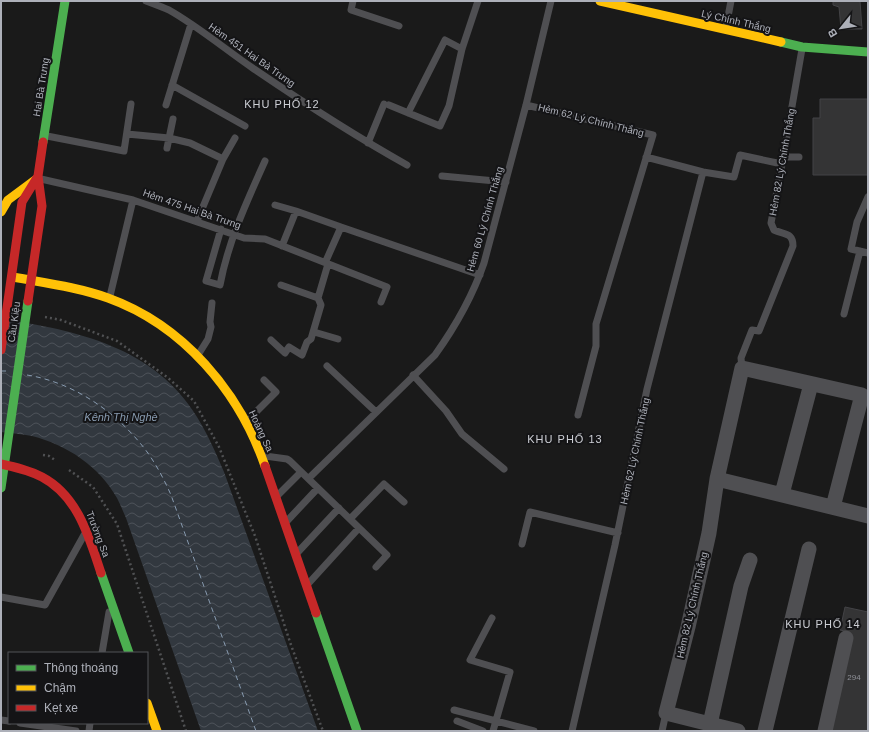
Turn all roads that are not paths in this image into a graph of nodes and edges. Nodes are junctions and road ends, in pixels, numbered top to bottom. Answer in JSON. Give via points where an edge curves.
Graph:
{"nodes":[{"id":1,"x":65,"y":1,"type":"edge"},
{"id":2,"x":146,"y":1,"type":"edge"},
{"id":3,"x":353,"y":1,"type":"edge"},
{"id":4,"x":478,"y":1,"type":"edge"},
{"id":5,"x":551,"y":1,"type":"edge"},
{"id":6,"x":600,"y":1,"type":"edge"},
{"id":7,"x":731,"y":1,"type":"edge"},
{"id":8,"x":191,"y":24,"type":"junction"},
{"id":9,"x":399,"y":26,"type":"dead end"},
{"id":10,"x":725,"y":30,"type":"junction"},
{"id":11,"x":802,"y":47,"type":"junction"},
{"id":12,"x":462,"y":49,"type":"junction"},
{"id":13,"x":868,"y":52,"type":"edge"},
{"id":14,"x":172,"y":85,"type":"junction"},
{"id":15,"x":131,"y":104,"type":"dead end"},
{"id":16,"x":526,"y":104,"type":"junction"},
{"id":17,"x":166,"y":105,"type":"dead end"},
{"id":18,"x":408,"y":113,"type":"junction"},
{"id":19,"x":173,"y":119,"type":"dead end"},
{"id":20,"x":245,"y":126,"type":"dead end"},
{"id":21,"x":127,"y":134,"type":"junction"},
{"id":22,"x":45,"y":136,"type":"junction"},
{"id":23,"x":169,"y":138,"type":"junction"},
{"id":24,"x":235,"y":138,"type":"dead end"},
{"id":25,"x":368,"y":143,"type":"junction"},
{"id":26,"x":167,"y":148,"type":"dead end"},
{"id":27,"x":646,"y":157,"type":"junction"},
{"id":28,"x":799,"y":157,"type":"dead end"},
{"id":29,"x":223,"y":159,"type":"junction"},
{"id":30,"x":783,"y":160,"type":"junction"},
{"id":31,"x":265,"y":161,"type":"dead end"},
{"id":32,"x":407,"y":165,"type":"dead end"},
{"id":33,"x":703,"y":172,"type":"junction"},
{"id":34,"x":442,"y":176,"type":"dead end"},
{"id":35,"x":36,"y":179,"type":"junction"},
{"id":36,"x":506,"y":182,"type":"junction"},
{"id":37,"x":8,"y":191,"type":"dead end"},
{"id":38,"x":868,"y":197,"type":"edge"},
{"id":39,"x":133,"y":200,"type":"junction"},
{"id":40,"x":22,"y":202,"type":"joint"},
{"id":41,"x":275,"y":205,"type":"dead end"},
{"id":42,"x":42,"y":206,"type":"joint"},
{"id":43,"x":296,"y":211,"type":"junction"},
{"id":44,"x":1,"y":212,"type":"edge"},
{"id":45,"x":197,"y":221,"type":"junction"},
{"id":46,"x":341,"y":227,"type":"junction"},
{"id":47,"x":221,"y":229,"type":"junction"},
{"id":48,"x":235,"y":234,"type":"junction"},
{"id":49,"x":282,"y":246,"type":"junction"},
{"id":50,"x":860,"y":251,"type":"junction"},
{"id":51,"x":868,"y":253,"type":"edge"},
{"id":52,"x":326,"y":263,"type":"junction"},
{"id":53,"x":1,"y":275,"type":"edge"},
{"id":54,"x":480,"y":275,"type":"junction"},
{"id":55,"x":281,"y":285,"type":"dead end"},
{"id":56,"x":109,"y":298,"type":"junction"},
{"id":57,"x":318,"y":298,"type":"junction"},
{"id":58,"x":381,"y":302,"type":"dead end"},
{"id":59,"x":212,"y":303,"type":"dead end"},
{"id":60,"x":844,"y":314,"type":"dead end"},
{"id":61,"x":314,"y":332,"type":"junction"},
{"id":62,"x":338,"y":339,"type":"dead end"},
{"id":63,"x":271,"y":340,"type":"dead end"},
{"id":64,"x":1,"y":350,"type":"edge"},
{"id":65,"x":197,"y":357,"type":"junction"},
{"id":66,"x":327,"y":366,"type":"dead end"},
{"id":67,"x":742,"y":368,"type":"junction"},
{"id":68,"x":413,"y":376,"type":"junction"},
{"id":69,"x":264,"y":380,"type":"dead end"},
{"id":70,"x":811,"y":384,"type":"junction"},
{"id":71,"x":865,"y":396,"type":"edge"},
{"id":72,"x":376,"y":412,"type":"junction"},
{"id":73,"x":578,"y":415,"type":"dead end"},
{"id":74,"x":246,"y":422,"type":"junction"},
{"id":75,"x":261,"y":455,"type":"junction"},
{"id":76,"x":1,"y":464,"type":"edge"},
{"id":77,"x":504,"y":470,"type":"dead end"},
{"id":78,"x":301,"y":472,"type":"junction"},
{"id":79,"x":309,"y":478,"type":"junction"},
{"id":80,"x":717,"y":479,"type":"junction"},
{"id":81,"x":1,"y":488,"type":"edge"},
{"id":82,"x":318,"y":488,"type":"junction"},
{"id":83,"x":782,"y":494,"type":"junction"},
{"id":84,"x":276,"y":497,"type":"junction"},
{"id":85,"x":404,"y":502,"type":"dead end"},
{"id":86,"x":833,"y":507,"type":"junction"},
{"id":87,"x":339,"y":508,"type":"junction"},
{"id":88,"x":868,"y":516,"type":"edge"},
{"id":89,"x":350,"y":519,"type":"junction"},
{"id":90,"x":285,"y":523,"type":"junction"},
{"id":91,"x":359,"y":528,"type":"junction"},
{"id":92,"x":87,"y":530,"type":"junction"},
{"id":93,"x":618,"y":533,"type":"junction"},
{"id":94,"x":522,"y":544,"type":"dead end"},
{"id":95,"x":809,"y":549,"type":"dead end"},
{"id":96,"x":296,"y":554,"type":"junction"},
{"id":97,"x":750,"y":560,"type":"dead end"},
{"id":98,"x":376,"y":567,"type":"dead end"},
{"id":99,"x":306,"y":586,"type":"junction"},
{"id":100,"x":1,"y":598,"type":"edge"},
{"id":101,"x":111,"y":600,"type":"junction"},
{"id":102,"x":492,"y":618,"type":"dead end"},
{"id":103,"x":846,"y":638,"type":"dead end"},
{"id":104,"x":102,"y":652,"type":"edge"},
{"id":105,"x":129,"y":652,"type":"edge"},
{"id":106,"x":148,"y":707,"type":"edge"},
{"id":107,"x":454,"y":710,"type":"dead end"},
{"id":108,"x":666,"y":714,"type":"junction"},
{"id":109,"x":497,"y":720,"type":"junction"},
{"id":110,"x":456,"y":721,"type":"dead end"},
{"id":111,"x":27,"y":724,"type":"edge"},
{"id":112,"x":710,"y":724,"type":"junction"},
{"id":113,"x":76,"y":731,"type":"edge"},
{"id":114,"x":157,"y":731,"type":"edge"},
{"id":115,"x":357,"y":731,"type":"edge"},
{"id":116,"x":484,"y":731,"type":"edge"},
{"id":117,"x":493,"y":731,"type":"edge"},
{"id":118,"x":534,"y":731,"type":"edge"},
{"id":119,"x":572,"y":731,"type":"edge"},
{"id":120,"x":662,"y":731,"type":"edge"},
{"id":121,"x":738,"y":731,"type":"edge"},
{"id":122,"x":765,"y":731,"type":"edge"},
{"id":123,"x":826,"y":731,"type":"edge"}],
"edges":[{"from":1,"to":22,"type":"street","name":"Hai Bà Trưng"},
{"from":2,"to":8,"type":"lane","name":"Hẻm 451 Hai Bà Trưng"},
{"from":3,"to":9,"type":"lane","via":[[351,10]]},
{"from":4,"to":12,"type":"lane"},
{"from":5,"to":16,"type":"lane","name":"Hẻm 60 Lý Chính Thắng"},
{"from":6,"to":10,"type":"street","name":"Lý Chính Thắng"},
{"from":7,"to":10,"type":"lane"},
{"from":8,"to":14,"type":"lane"},
{"from":8,"to":25,"type":"lane","name":"Hẻm 451 Hai Bà Trưng","via":[[259,73]]},
{"from":10,"to":11,"type":"street","name":"Lý Chính Thắng"},
{"from":11,"to":13,"type":"street","name":"Lý Chính Thắng"},
{"from":11,"to":30,"type":"lane","name":"Hẻm 82 Lý Chính Thắng"},
{"from":12,"to":18,"type":"lane","via":[[445,40]]},
{"from":12,"to":18,"type":"lane","via":[[449,106],[440,126]]},
{"from":14,"to":17,"type":"lane"},
{"from":14,"to":20,"type":"lane"},
{"from":15,"to":21,"type":"lane"},
{"from":16,"to":27,"type":"lane","name":"Hẻm 62 Lý Chính Thắng","via":[[653,135]]},
{"from":16,"to":36,"type":"lane","name":"Hẻm 60 Lý Chính Thắng"},
{"from":18,"to":25,"type":"lane","via":[[386,104]]},
{"from":19,"to":23,"type":"lane"},
{"from":21,"to":22,"type":"lane","via":[[124,151]]},
{"from":21,"to":23,"type":"lane"},
{"from":22,"to":35,"type":"street","name":"Hai Bà Trưng"},
{"from":23,"to":26,"type":"lane"},
{"from":23,"to":29,"type":"lane","via":[[190,143]]},
{"from":24,"to":29,"type":"lane"},
{"from":25,"to":32,"type":"lane","name":"Hẻm 451 Hai Bà Trưng"},
{"from":27,"to":33,"type":"lane"},
{"from":27,"to":73,"type":"lane","name":"Hẻm 62 Lý Chính Thắng","via":[[596,324],[596,346]]},
{"from":28,"to":30,"type":"lane"},
{"from":29,"to":45,"type":"lane"},
{"from":30,"to":33,"type":"lane","via":[[740,155],[734,177]]},
{"from":30,"to":67,"type":"lane","name":"Hẻm 82 Lý Chính Thắng","via":[[771,223],[774,230],[789,235],[793,240],[793,246],[759,331],[752,330],[741,358]]},
{"from":31,"to":48,"type":"lane"},
{"from":33,"to":93,"type":"lane","name":"Hẻm 62 Lý Chính Thắng","via":[[647,389]]},
{"from":34,"to":36,"type":"lane"},
{"from":35,"to":37,"type":"lane"},
{"from":35,"to":39,"type":"lane","name":"Hẻm 475 Hai Bà Trưng"},
{"from":35,"to":40,"type":"street","name":"Hai Bà Trưng"},
{"from":35,"to":42,"type":"street","name":"Hai Bà Trưng"},
{"from":35,"to":44,"type":"street","via":[[8,200]]},
{"from":36,"to":54,"type":"lane","name":"Hẻm 60 Lý Chính Thắng"},
{"from":38,"to":50,"type":"lane","via":[[857,222],[851,249]]},
{"from":39,"to":45,"type":"lane","name":"Hẻm 475 Hai Bà Trưng"},
{"from":39,"to":56,"type":"lane","name":"Hẻm 475 Hai Bà Trưng"},
{"from":40,"to":64,"type":"street","name":"Cầu Kiệu"},
{"from":41,"to":43,"type":"lane"},
{"from":42,"to":81,"type":"street","name":"Cầu Kiệu"},
{"from":43,"to":46,"type":"lane"},
{"from":43,"to":49,"type":"lane"},
{"from":45,"to":47,"type":"lane","name":"Hẻm 475 Hai Bà Trưng"},
{"from":46,"to":52,"type":"lane"},
{"from":46,"to":54,"type":"lane"},
{"from":47,"to":48,"type":"lane","name":"Hẻm 475 Hai Bà Trưng"},
{"from":47,"to":48,"type":"lane","via":[[206,281],[220,285]]},
{"from":48,"to":49,"type":"lane","name":"Hẻm 475 Hai Bà Trưng","via":[[244,238],[265,239]]},
{"from":49,"to":52,"type":"lane"},
{"from":50,"to":51,"type":"lane"},
{"from":50,"to":60,"type":"lane"},
{"from":52,"to":57,"type":"lane"},
{"from":52,"to":58,"type":"lane","via":[[387,287]]},
{"from":53,"to":56,"type":"street","name":"Hoàng Sa","via":[[66,286]]},
{"from":54,"to":68,"type":"lane","name":"Hẻm 60 Lý Chính Thắng","via":[[450,334]]},
{"from":55,"to":57,"type":"lane"},
{"from":56,"to":65,"type":"street","name":"Hoàng Sa","via":[[157,324]]},
{"from":57,"to":61,"type":"lane","via":[[321,305]]},
{"from":59,"to":65,"type":"lane","via":[[212,327]]},
{"from":61,"to":62,"type":"lane"},
{"from":61,"to":63,"type":"lane","via":[[302,355],[289,347],[285,353]]},
{"from":65,"to":74,"type":"street","name":"Hoàng Sa","via":[[221,383]]},
{"from":66,"to":72,"type":"lane"},
{"from":67,"to":70,"type":"street"},
{"from":67,"to":80,"type":"street","name":"Hẻm 82 Lý Chính Thắng"},
{"from":68,"to":72,"type":"lane","name":"Hẻm 60 Lý Chính Thắng"},
{"from":68,"to":77,"type":"lane","via":[[446,411],[462,434]]},
{"from":69,"to":74,"type":"lane","via":[[276,392]]},
{"from":70,"to":71,"type":"street"},
{"from":70,"to":83,"type":"street"},
{"from":71,"to":86,"type":"street"},
{"from":72,"to":79,"type":"lane","name":"Hẻm 60 Lý Chính Thắng"},
{"from":74,"to":75,"type":"street","name":"Hoàng Sa"},
{"from":75,"to":78,"type":"lane","via":[[287,459]]},
{"from":75,"to":84,"type":"street","name":"Hoàng Sa"},
{"from":76,"to":92,"type":"street","name":"Trường Sa","via":[[31,472],[52,483],[72,501]]},
{"from":78,"to":79,"type":"lane"},
{"from":78,"to":84,"type":"lane"},
{"from":79,"to":82,"type":"lane"},
{"from":80,"to":83,"type":"street"},
{"from":80,"to":108,"type":"street","name":"Hẻm 82 Lý Chính Thắng","via":[[709,533]]},
{"from":82,"to":87,"type":"lane"},
{"from":82,"to":90,"type":"lane"},
{"from":83,"to":86,"type":"street"},
{"from":84,"to":90,"type":"street","name":"Hoàng Sa"},
{"from":85,"to":89,"type":"lane","via":[[384,484]]},
{"from":86,"to":88,"type":"street"},
{"from":87,"to":89,"type":"lane"},
{"from":87,"to":96,"type":"lane"},
{"from":89,"to":91,"type":"lane"},
{"from":90,"to":96,"type":"street","name":"Hoàng Sa"},
{"from":91,"to":98,"type":"lane","via":[[387,555]]},
{"from":91,"to":99,"type":"lane"},
{"from":92,"to":100,"type":"lane","via":[[45,604]]},
{"from":92,"to":101,"type":"street","name":"Trường Sa"},
{"from":93,"to":94,"type":"lane","via":[[530,512]]},
{"from":93,"to":119,"type":"lane","name":"Hẻm 62 Lý Chính Thắng"},
{"from":95,"to":122,"type":"street"},
{"from":96,"to":99,"type":"street","name":"Hoàng Sa"},
{"from":97,"to":112,"type":"street","via":[[739,593]]},
{"from":99,"to":115,"type":"street","name":"Hoàng Sa"},
{"from":101,"to":104,"type":"lane"},
{"from":101,"to":105,"type":"street","name":"Trường Sa"},
{"from":102,"to":109,"type":"lane","via":[[470,660],[510,672]]},
{"from":103,"to":123,"type":"street"},
{"from":106,"to":114,"type":"street"},
{"from":107,"to":109,"type":"lane"},
{"from":108,"to":112,"type":"street"},
{"from":108,"to":120,"type":"lane","name":"Hẻm 82 Lý Chính Thắng"},
{"from":109,"to":117,"type":"lane"},
{"from":109,"to":118,"type":"lane"},
{"from":110,"to":116,"type":"lane"},
{"from":111,"to":113,"type":"lane"},
{"from":112,"to":121,"type":"street"}]}
